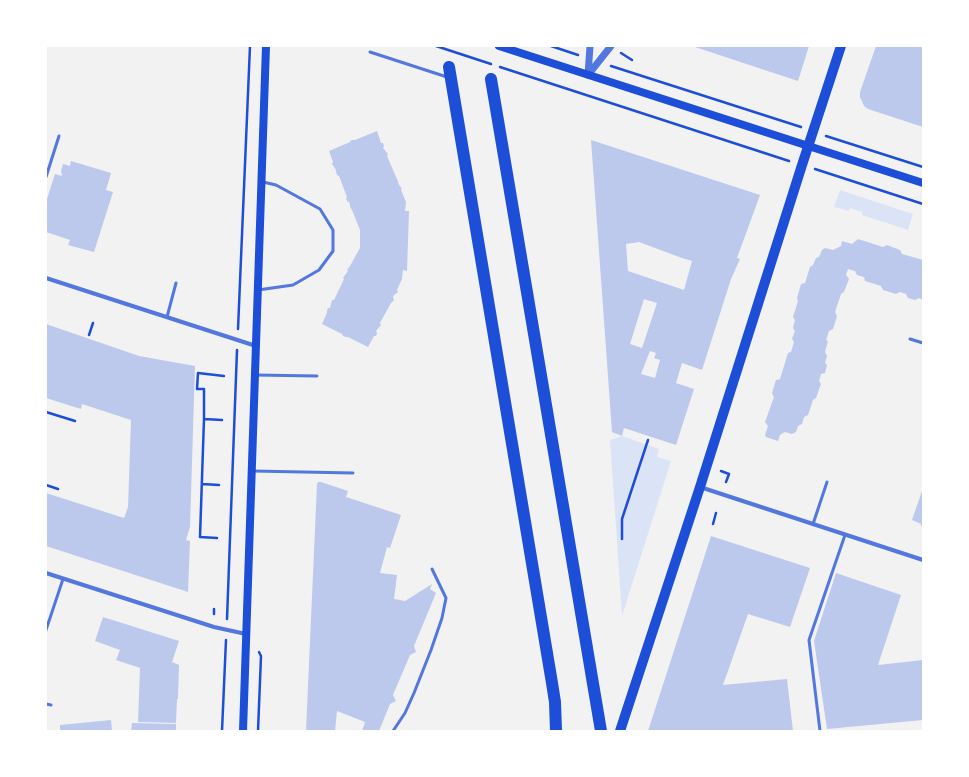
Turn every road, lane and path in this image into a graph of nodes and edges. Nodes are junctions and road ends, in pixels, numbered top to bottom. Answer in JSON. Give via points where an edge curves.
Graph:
{"nodes":[{"id":1,"x":250,"y":46,"type":"edge"},
{"id":2,"x":266,"y":46,"type":"edge"},
{"id":3,"x":499,"y":46,"type":"edge"},
{"id":4,"x":551,"y":46,"type":"edge"},
{"id":5,"x":590,"y":46,"type":"edge"},
{"id":6,"x":610,"y":46,"type":"edge"},
{"id":7,"x":841,"y":46,"type":"edge"},
{"id":8,"x":565,"y":51,"type":"dead end"},
{"id":9,"x":370,"y":52,"type":"dead end"},
{"id":10,"x":620,"y":52,"type":"dead end"},
{"id":11,"x":632,"y":60,"type":"dead end"},
{"id":12,"x":620,"y":69,"type":"dead end"},
{"id":13,"x":450,"y":73,"type":"joint"},
{"id":14,"x":588,"y":75,"type":"junction"},
{"id":15,"x":491,"y":79,"type":"dead end"},
{"id":16,"x":540,"y":80,"type":"dead end"},
{"id":17,"x":796,"y":126,"type":"dead end"},
{"id":18,"x":59,"y":136,"type":"dead end"},
{"id":19,"x":831,"y":137,"type":"dead end"},
{"id":20,"x":808,"y":146,"type":"junction"},
{"id":21,"x":785,"y":160,"type":"dead end"},
{"id":22,"x":923,"y":167,"type":"edge"},
{"id":23,"x":819,"y":170,"type":"dead end"},
{"id":24,"x":46,"y":177,"type":"edge"},
{"id":25,"x":261,"y":182,"type":"junction"},
{"id":26,"x":923,"y":183,"type":"edge"},
{"id":27,"x":923,"y":204,"type":"edge"},
{"id":28,"x":46,"y":278,"type":"edge"},
{"id":29,"x":176,"y":283,"type":"dead end"},
{"id":30,"x":258,"y":290,"type":"junction"},
{"id":31,"x":239,"y":302,"type":"dead end"},
{"id":32,"x":167,"y":317,"type":"junction"},
{"id":33,"x":93,"y":323,"type":"dead end"},
{"id":34,"x":89,"y":335,"type":"dead end"},
{"id":35,"x":910,"y":339,"type":"dead end"},
{"id":36,"x":923,"y":343,"type":"edge"},
{"id":37,"x":256,"y":346,"type":"junction"},
{"id":38,"x":237,"y":358,"type":"dead end"},
{"id":39,"x":255,"y":375,"type":"junction"},
{"id":40,"x":224,"y":376,"type":"dead end"},
{"id":41,"x":318,"y":376,"type":"dead end"},
{"id":42,"x":46,"y":412,"type":"edge"},
{"id":43,"x":204,"y":419,"type":"junction"},
{"id":44,"x":222,"y":420,"type":"dead end"},
{"id":45,"x":75,"y":421,"type":"dead end"},
{"id":46,"x":648,"y":440,"type":"dead end"},
{"id":47,"x":252,"y":471,"type":"junction"},
{"id":48,"x":721,"y":471,"type":"dead end"},
{"id":49,"x":353,"y":473,"type":"dead end"},
{"id":50,"x":726,"y":482,"type":"dead end"},
{"id":51,"x":827,"y":482,"type":"dead end"},
{"id":52,"x":202,"y":484,"type":"junction"},
{"id":53,"x":46,"y":485,"type":"edge"},
{"id":54,"x":219,"y":485,"type":"dead end"},
{"id":55,"x":700,"y":487,"type":"junction"},
{"id":56,"x":58,"y":489,"type":"dead end"},
{"id":57,"x":716,"y":513,"type":"dead end"},
{"id":58,"x":713,"y":524,"type":"dead end"},
{"id":59,"x":813,"y":524,"type":"junction"},
{"id":60,"x":845,"y":535,"type":"junction"},
{"id":61,"x":217,"y":538,"type":"dead end"},
{"id":62,"x":622,"y":539,"type":"dead end"},
{"id":63,"x":923,"y":560,"type":"edge"},
{"id":64,"x":432,"y":569,"type":"dead end"},
{"id":65,"x":46,"y":573,"type":"edge"},
{"id":66,"x":63,"y":579,"type":"junction"},
{"id":67,"x":214,"y":608,"type":"dead end"},
{"id":68,"x":214,"y":614,"type":"dead end"},
{"id":69,"x":46,"y":630,"type":"edge"},
{"id":70,"x":226,"y":630,"type":"junction"},
{"id":71,"x":246,"y":634,"type":"junction"},
{"id":72,"x":46,"y":704,"type":"edge"},
{"id":73,"x":51,"y":705,"type":"dead end"},
{"id":74,"x":222,"y":731,"type":"edge"},
{"id":75,"x":243,"y":731,"type":"edge"},
{"id":76,"x":393,"y":731,"type":"edge"},
{"id":77,"x":556,"y":731,"type":"edge"},
{"id":78,"x":601,"y":731,"type":"edge"},
{"id":79,"x":620,"y":731,"type":"edge"},
{"id":80,"x":820,"y":731,"type":"edge"}],
"edges":[{"from":1,"to":31,"type":"path"},
{"from":2,"to":25,"type":"main road"},
{"from":3,"to":14,"type":"main road"},
{"from":4,"to":8,"type":"path"},
{"from":5,"to":14,"type":"street"},
{"from":6,"to":14,"type":"street"},
{"from":7,"to":20,"type":"main road"},
{"from":9,"to":13,"type":"lane"},
{"from":10,"to":11,"type":"path"},
{"from":12,"to":17,"type":"path"},
{"from":13,"to":77,"type":"highway","via":[[552,683]]},
{"from":14,"to":20,"type":"main road"},
{"from":15,"to":78,"type":"highway"},
{"from":16,"to":21,"type":"path"},
{"from":18,"to":24,"type":"lane"},
{"from":19,"to":22,"type":"path"},
{"from":20,"to":26,"type":"main road"},
{"from":20,"to":55,"type":"main road"},
{"from":23,"to":27,"type":"path"},
{"from":25,"to":30,"type":"main road"},
{"from":25,"to":30,"type":"lane","via":[[276,185],[320,209],[333,230],[333,252],[319,270],[293,285]]},
{"from":28,"to":32,"type":"street"},
{"from":29,"to":32,"type":"lane"},
{"from":30,"to":37,"type":"main road"},
{"from":32,"to":37,"type":"street"},
{"from":33,"to":34,"type":"path"},
{"from":35,"to":36,"type":"lane"},
{"from":37,"to":39,"type":"main road"},
{"from":38,"to":70,"type":"path"},
{"from":39,"to":41,"type":"lane"},
{"from":39,"to":47,"type":"main road"},
{"from":40,"to":43,"type":"path","via":[[198,373],[197,389],[204,390]]},
{"from":42,"to":45,"type":"path"},
{"from":43,"to":44,"type":"path"},
{"from":43,"to":52,"type":"path"},
{"from":46,"to":62,"type":"path","via":[[622,520]]},
{"from":47,"to":49,"type":"lane"},
{"from":47,"to":71,"type":"main road"},
{"from":48,"to":50,"type":"path","via":[[729,474]]},
{"from":51,"to":59,"type":"lane"},
{"from":52,"to":54,"type":"path"},
{"from":52,"to":61,"type":"path","via":[[200,537]]},
{"from":53,"to":56,"type":"path"},
{"from":55,"to":59,"type":"street"},
{"from":55,"to":79,"type":"main road"},
{"from":57,"to":58,"type":"path"},
{"from":59,"to":60,"type":"street"},
{"from":60,"to":63,"type":"street"},
{"from":60,"to":80,"type":"lane","via":[[809,640]]},
{"from":64,"to":76,"type":"lane","via":[[446,598],[442,618],[414,693]]},
{"from":65,"to":66,"type":"street"},
{"from":66,"to":69,"type":"lane"},
{"from":66,"to":70,"type":"street"},
{"from":67,"to":68,"type":"path"},
{"from":70,"to":71,"type":"street"},
{"from":70,"to":74,"type":"path"},
{"from":71,"to":75,"type":"main road"},
{"from":72,"to":73,"type":"lane"}]}
